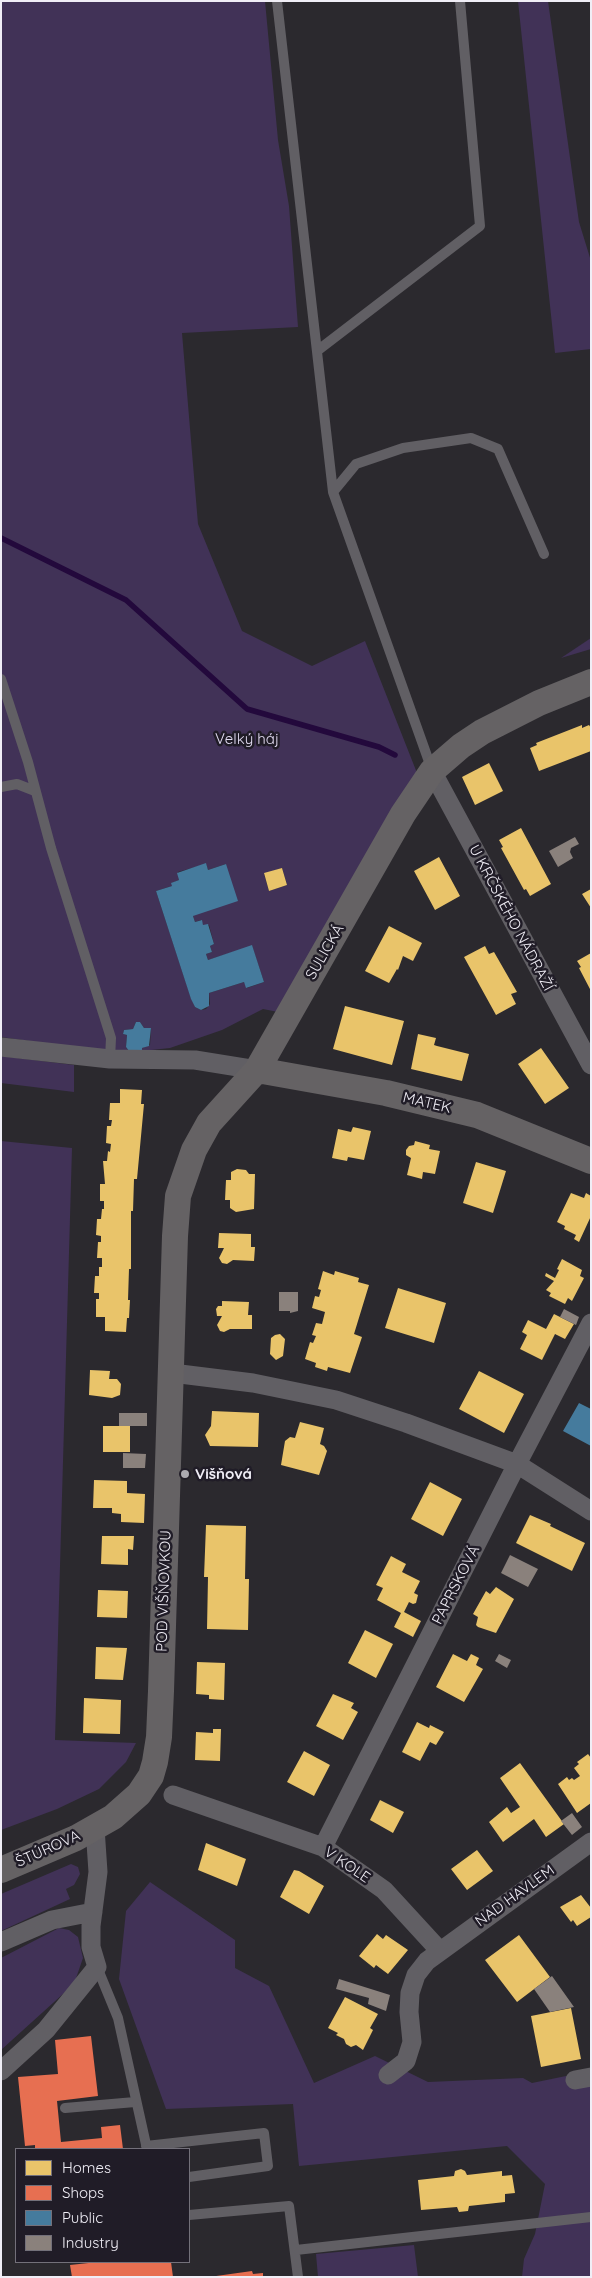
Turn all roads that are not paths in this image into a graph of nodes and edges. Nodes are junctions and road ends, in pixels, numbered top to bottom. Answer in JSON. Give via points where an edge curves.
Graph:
{"nodes":[{"id":1,"x":277,"y":1,"type":"edge"},
{"id":2,"x":460,"y":1,"type":"edge"},
{"id":3,"x":317,"y":351,"type":"junction"},
{"id":4,"x":333,"y":492,"type":"junction"},
{"id":5,"x":544,"y":554,"type":"dead end"},
{"id":6,"x":1,"y":679,"type":"edge"},
{"id":7,"x":591,"y":682,"type":"edge"},
{"id":8,"x":432,"y":771,"type":"junction"},
{"id":9,"x":1,"y":787,"type":"edge"},
{"id":10,"x":35,"y":791,"type":"junction"},
{"id":11,"x":1,"y":1047,"type":"edge"},
{"id":12,"x":110,"y":1059,"type":"junction"},
{"id":13,"x":591,"y":1065,"type":"edge"},
{"id":14,"x":257,"y":1070,"type":"junction"},
{"id":15,"x":591,"y":1161,"type":"edge"},
{"id":16,"x":591,"y":1323,"type":"edge"},
{"id":17,"x":172,"y":1374,"type":"junction"},
{"id":18,"x":517,"y":1464,"type":"junction"},
{"id":19,"x":591,"y":1511,"type":"edge"},
{"id":20,"x":173,"y":1795,"type":"dead end"},
{"id":21,"x":95,"y":1828,"type":"junction"},
{"id":22,"x":591,"y":1842,"type":"edge"},
{"id":23,"x":323,"y":1847,"type":"junction"},
{"id":24,"x":1,"y":1870,"type":"edge"},
{"id":25,"x":93,"y":1912,"type":"junction"},
{"id":26,"x":1,"y":1942,"type":"edge"},
{"id":27,"x":440,"y":1951,"type":"junction"},
{"id":28,"x":97,"y":1967,"type":"junction"},
{"id":29,"x":1,"y":2071,"type":"edge"},
{"id":30,"x":388,"y":2075,"type":"dead end"},
{"id":31,"x":135,"y":2102,"type":"junction"},
{"id":32,"x":65,"y":2108,"type":"dead end"},
{"id":33,"x":146,"y":2148,"type":"edge"},
{"id":34,"x":190,"y":2177,"type":"edge"},
{"id":35,"x":190,"y":2215,"type":"edge"},
{"id":36,"x":591,"y":2217,"type":"edge"},
{"id":37,"x":296,"y":2250,"type":"junction"},
{"id":38,"x":298,"y":2277,"type":"edge"}],
"edges":[{"from":1,"to":3,"type":"lane"},
{"from":2,"to":3,"type":"lane","via":[[480,226]]},
{"from":3,"to":4,"type":"lane"},
{"from":4,"to":5,"type":"lane","via":[[356,464],[403,448],[471,438],[498,449]]},
{"from":4,"to":8,"type":"lane"},
{"from":6,"to":10,"type":"lane"},
{"from":7,"to":8,"type":"street","name":"SULICKÁ","via":[[523,710],[482,732]]},
{"from":8,"to":13,"type":"street","name":"U KRČSKÉHO NÁDRAŽÍ"},
{"from":8,"to":14,"type":"street","name":"SULICKÁ","via":[[403,814]]},
{"from":9,"to":10,"type":"lane","via":[[17,784]]},
{"from":10,"to":12,"type":"lane","via":[[109,1030]]},
{"from":11,"to":12,"type":"street"},
{"from":12,"to":14,"type":"street","via":[[195,1060]]},
{"from":14,"to":15,"type":"street","name":"MATEK","via":[[386,1093],[477,1115]]},
{"from":14,"to":17,"type":"street","name":"POD VIŠŇOVKOU","via":[[209,1123],[194,1150],[178,1196]]},
{"from":16,"to":18,"type":"street","name":"PAPRSKOVÁ"},
{"from":17,"to":18,"type":"street","via":[[254,1382],[336,1400]]},
{"from":17,"to":21,"type":"street","name":"POD VIŠŇOVKOU","via":[[155,1762],[151,1776],[139,1794]]},
{"from":18,"to":19,"type":"street"},
{"from":18,"to":23,"type":"street","name":"PAPRSKOVÁ"},
{"from":20,"to":23,"type":"street","name":"V KOLE"},
{"from":21,"to":24,"type":"street","name":"ŠTÚROVA"},
{"from":21,"to":25,"type":"street","via":[[98,1872]]},
{"from":22,"to":27,"type":"street","name":"NAD HAVLEM"},
{"from":23,"to":27,"type":"street","name":"V KOLE","via":[[384,1890]]},
{"from":25,"to":26,"type":"street","via":[[52,1920]]},
{"from":25,"to":28,"type":"street","via":[[91,1946]]},
{"from":27,"to":30,"type":"street","name":"NAD HAVLEM","via":[[416,1975],[408,2012],[412,2042],[406,2061]]},
{"from":28,"to":29,"type":"street","via":[[46,2030]]},
{"from":28,"to":31,"type":"lane","via":[[118,2018]]},
{"from":31,"to":32,"type":"lane"},
{"from":31,"to":33,"type":"lane"},
{"from":33,"to":34,"type":"lane","via":[[264,2134],[268,2166]]},
{"from":35,"to":37,"type":"lane","via":[[289,2206]]},
{"from":36,"to":37,"type":"lane"},
{"from":37,"to":38,"type":"lane"}]}
